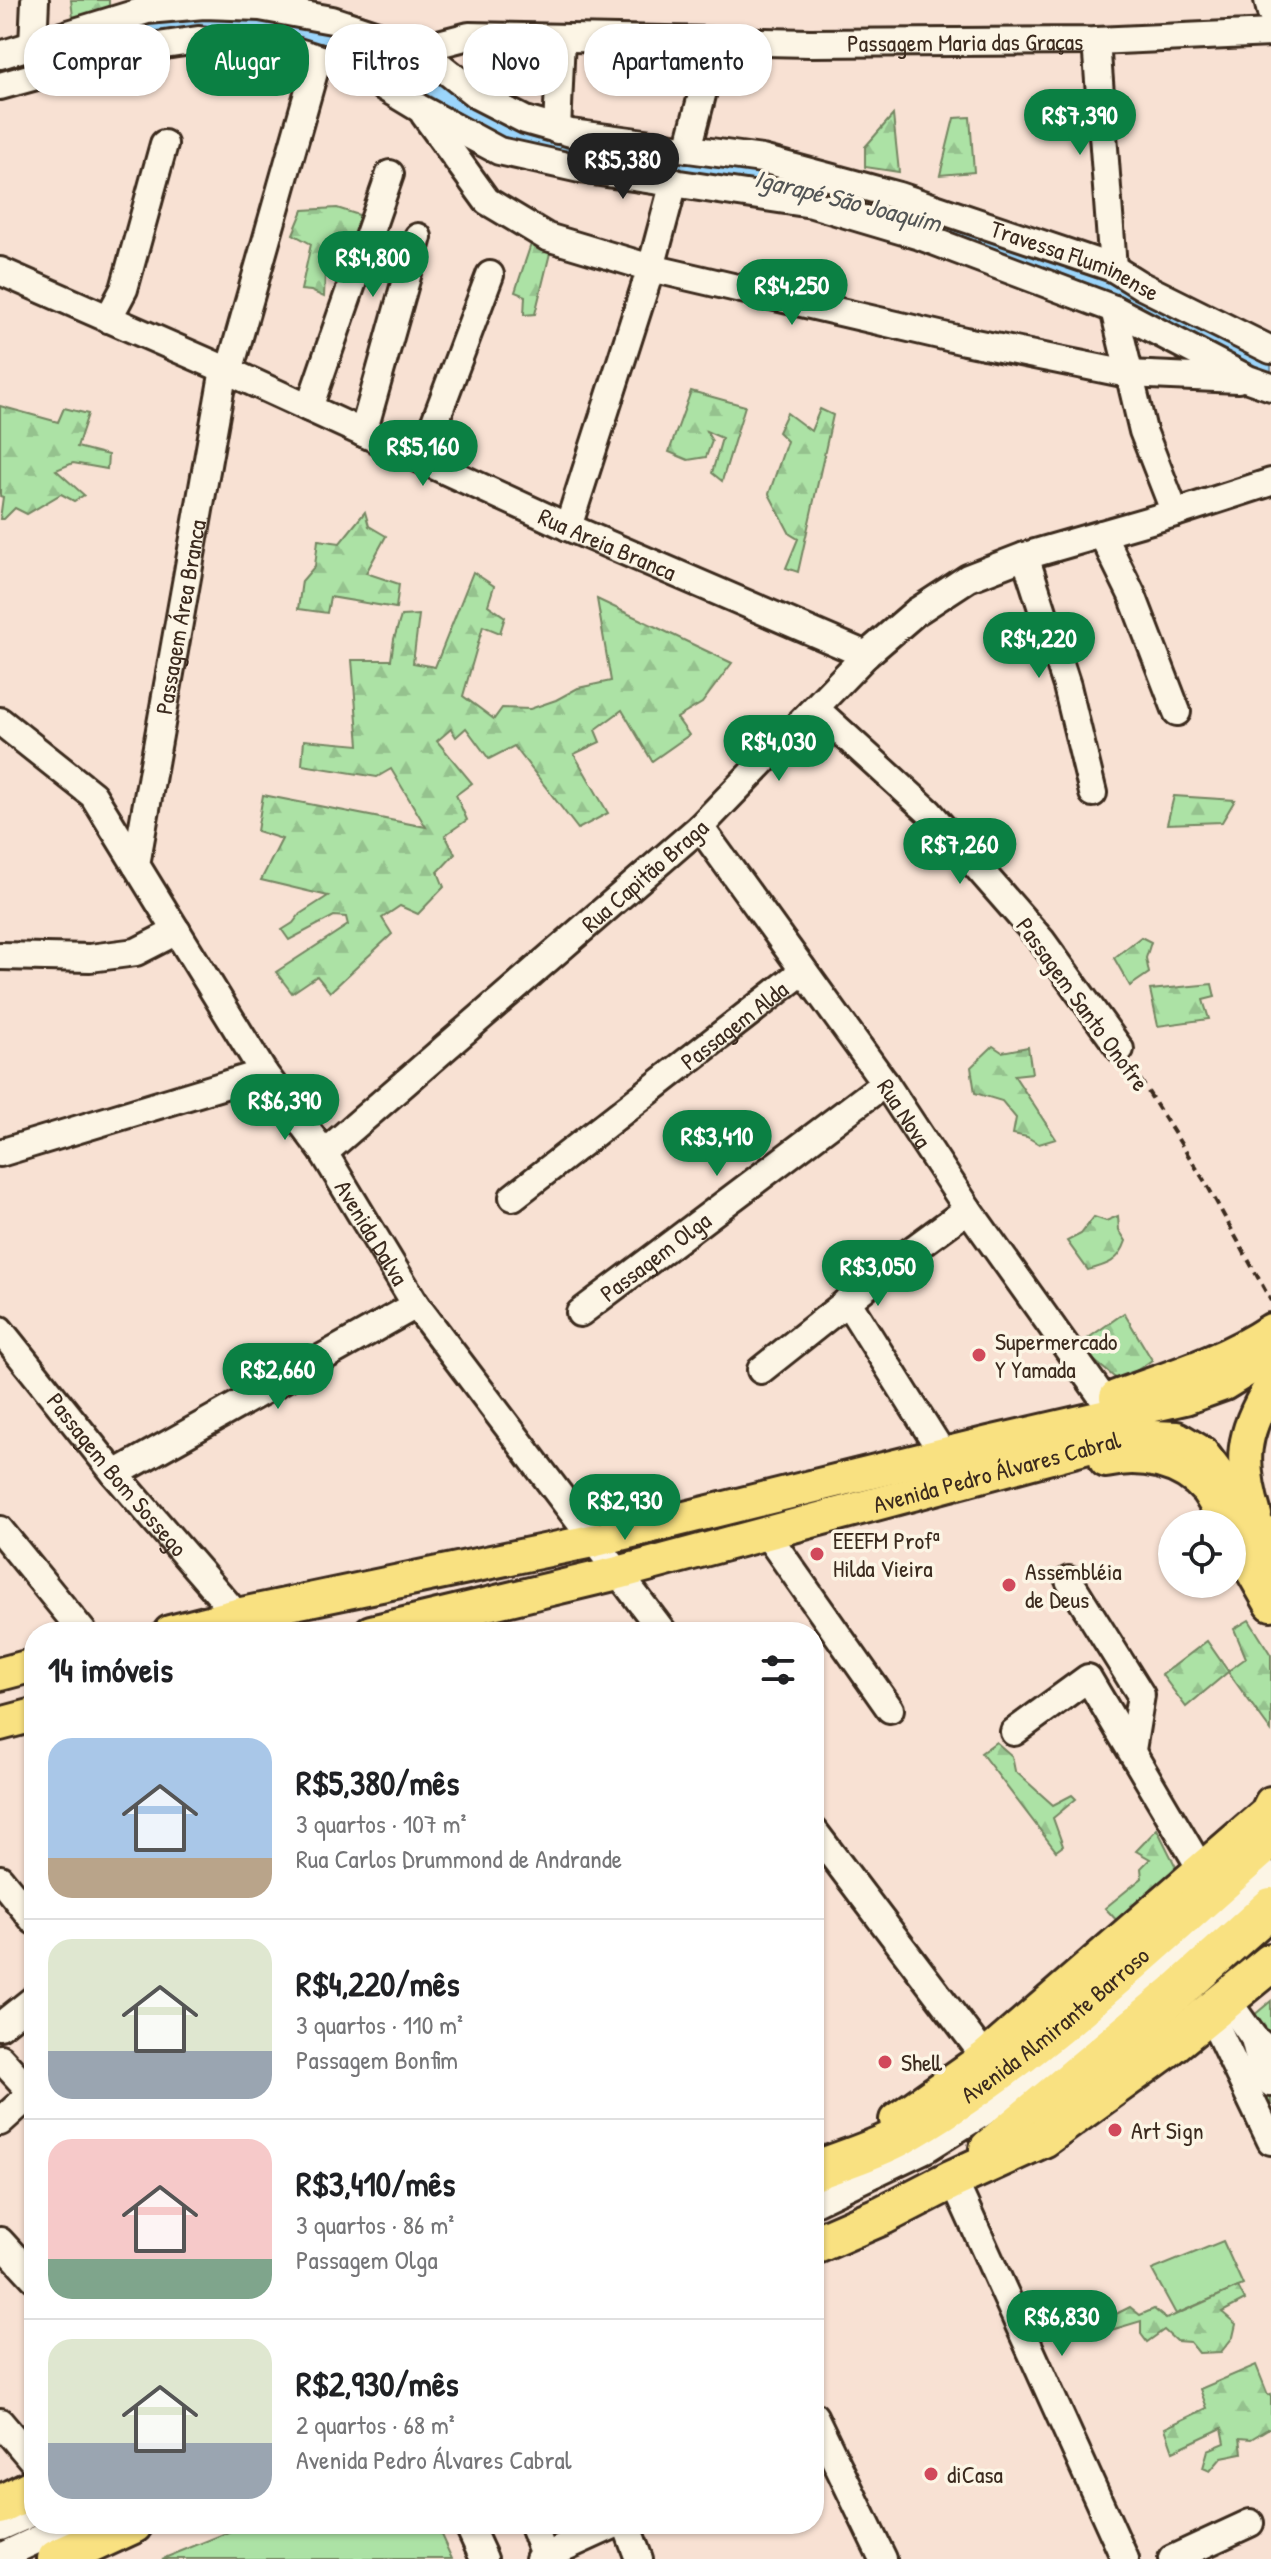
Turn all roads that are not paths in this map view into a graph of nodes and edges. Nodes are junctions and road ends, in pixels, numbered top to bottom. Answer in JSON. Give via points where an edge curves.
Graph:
{"nodes":[{"id":1,"x":35,"y":0,"type":"edge"},
{"id":2,"x":1268,"y":0,"type":"edge"},
{"id":3,"x":1271,"y":13,"type":"edge"},
{"id":4,"x":34,"y":24,"type":"edge"},
{"id":5,"x":101,"y":24,"type":"edge"},
{"id":6,"x":344,"y":24,"type":"edge"},
{"id":7,"x":1271,"y":33,"type":"edge"},
{"id":8,"x":772,"y":41,"type":"edge"},
{"id":9,"x":1096,"y":41,"type":"junction"},
{"id":10,"x":24,"y":48,"type":"edge"},
{"id":11,"x":0,"y":55,"type":"edge"},
{"id":12,"x":318,"y":58,"type":"junction"},
{"id":13,"x":447,"y":71,"type":"edge"},
{"id":14,"x":0,"y":86,"type":"edge"},
{"id":15,"x":558,"y":96,"type":"edge"},
{"id":16,"x":702,"y":96,"type":"edge"},
{"id":17,"x":419,"y":108,"type":"junction"},
{"id":18,"x":557,"y":130,"type":"junction"},
{"id":19,"x":164,"y":144,"type":"dead end"},
{"id":20,"x":688,"y":149,"type":"junction"},
{"id":21,"x":390,"y":174,"type":"dead end"},
{"id":22,"x":674,"y":182,"type":"junction"},
{"id":23,"x":418,"y":237,"type":"dead end"},
{"id":24,"x":651,"y":268,"type":"junction"},
{"id":25,"x":1113,"y":268,"type":"junction"},
{"id":26,"x":0,"y":271,"type":"edge"},
{"id":27,"x":490,"y":275,"type":"dead end"},
{"id":28,"x":1114,"y":309,"type":"junction"},
{"id":29,"x":108,"y":319,"type":"junction"},
{"id":30,"x":1271,"y":350,"type":"edge"},
{"id":31,"x":226,"y":370,"type":"junction"},
{"id":32,"x":1128,"y":374,"type":"junction"},
{"id":33,"x":1259,"y":383,"type":"edge"},
{"id":34,"x":309,"y":408,"type":"junction"},
{"id":35,"x":363,"y":433,"type":"junction"},
{"id":36,"x":421,"y":459,"type":"junction"},
{"id":37,"x":1271,"y":482,"type":"edge"},
{"id":38,"x":1175,"y":513,"type":"junction"},
{"id":39,"x":568,"y":527,"type":"junction"},
{"id":40,"x":1102,"y":534,"type":"junction"},
{"id":41,"x":1025,"y":556,"type":"junction"},
{"id":42,"x":866,"y":655,"type":"junction"},
{"id":43,"x":816,"y":709,"type":"junction"},
{"id":44,"x":1177,"y":712,"type":"dead end"},
{"id":45,"x":0,"y":721,"type":"edge"},
{"id":46,"x":1093,"y":793,"type":"dead end"},
{"id":47,"x":700,"y":827,"type":"junction"},
{"id":48,"x":136,"y":865,"type":"junction"},
{"id":49,"x":177,"y":931,"type":"junction"},
{"id":50,"x":0,"y":956,"type":"edge"},
{"id":51,"x":803,"y":971,"type":"junction"},
{"id":52,"x":1120,"y":1049,"type":"road end"},
{"id":53,"x":264,"y":1073,"type":"junction"},
{"id":54,"x":885,"y":1083,"type":"junction"},
{"id":55,"x":0,"y":1153,"type":"edge"},
{"id":56,"x":324,"y":1153,"type":"junction"},
{"id":57,"x":513,"y":1197,"type":"dead end"},
{"id":58,"x":968,"y":1209,"type":"junction"},
{"id":59,"x":847,"y":1301,"type":"junction"},
{"id":60,"x":416,"y":1305,"type":"junction"},
{"id":61,"x":580,"y":1313,"type":"dead end"},
{"id":62,"x":0,"y":1330,"type":"edge"},
{"id":63,"x":1271,"y":1330,"type":"edge"},
{"id":64,"x":1271,"y":1355,"type":"edge"},
{"id":65,"x":761,"y":1370,"type":"dead end"},
{"id":66,"x":1271,"y":1386,"type":"edge"},
{"id":67,"x":1105,"y":1401,"type":"junction"},
{"id":68,"x":1271,"y":1411,"type":"edge"},
{"id":69,"x":989,"y":1443,"type":"junction"},
{"id":70,"x":943,"y":1454,"type":"junction"},
{"id":71,"x":115,"y":1474,"type":"junction"},
{"id":72,"x":0,"y":1530,"type":"edge"},
{"id":73,"x":766,"y":1533,"type":"junction"},
{"id":74,"x":1250,"y":1535,"type":"edge"},
{"id":75,"x":592,"y":1541,"type":"junction"},
{"id":76,"x":618,"y":1573,"type":"junction"},
{"id":77,"x":1069,"y":1580,"type":"dead end"},
{"id":78,"x":1271,"y":1604,"type":"edge"},
{"id":79,"x":237,"y":1615,"type":"junction"},
{"id":80,"x":75,"y":1622,"type":"edge"},
{"id":81,"x":209,"y":1622,"type":"edge"},
{"id":82,"x":439,"y":1622,"type":"edge"},
{"id":83,"x":655,"y":1622,"type":"edge"},
{"id":84,"x":890,"y":1709,"type":"dead end"},
{"id":85,"x":24,"y":1718,"type":"edge"},
{"id":86,"x":0,"y":1724,"type":"edge"},
{"id":87,"x":1014,"y":1732,"type":"dead end"},
{"id":88,"x":1132,"y":1750,"type":"junction"},
{"id":89,"x":1270,"y":1816,"type":"edge"},
{"id":90,"x":824,"y":1844,"type":"edge"},
{"id":91,"x":1271,"y":1876,"type":"edge"},
{"id":92,"x":1209,"y":1878,"type":"junction"},
{"id":93,"x":0,"y":1879,"type":"edge"},
{"id":94,"x":1271,"y":1907,"type":"edge"},
{"id":95,"x":24,"y":1909,"type":"edge"},
{"id":96,"x":1271,"y":1963,"type":"edge"},
{"id":97,"x":24,"y":2007,"type":"edge"},
{"id":98,"x":1219,"y":2007,"type":"junction"},
{"id":99,"x":0,"y":2026,"type":"edge"},
{"id":100,"x":1262,"y":2046,"type":"edge"},
{"id":101,"x":985,"y":2057,"type":"junction"},
{"id":102,"x":0,"y":2058,"type":"edge"},
{"id":103,"x":1271,"y":2083,"type":"edge"},
{"id":104,"x":24,"y":2084,"type":"edge"},
{"id":105,"x":24,"y":2102,"type":"edge"},
{"id":106,"x":0,"y":2122,"type":"edge"},
{"id":107,"x":1271,"y":2141,"type":"edge"},
{"id":108,"x":824,"y":2167,"type":"edge"},
{"id":109,"x":953,"y":2179,"type":"junction"},
{"id":110,"x":824,"y":2197,"type":"edge"},
{"id":111,"x":0,"y":2241,"type":"edge"},
{"id":112,"x":824,"y":2241,"type":"edge"},
{"id":113,"x":24,"y":2267,"type":"edge"},
{"id":114,"x":0,"y":2422,"type":"edge"},
{"id":115,"x":824,"y":2443,"type":"edge"},
{"id":116,"x":24,"y":2452,"type":"edge"},
{"id":117,"x":24,"y":2473,"type":"edge"},
{"id":118,"x":0,"y":2505,"type":"edge"},
{"id":119,"x":24,"y":2516,"type":"edge"},
{"id":120,"x":1250,"y":2523,"type":"dead end"},
{"id":121,"x":0,"y":2527,"type":"edge"},
{"id":122,"x":49,"y":2534,"type":"edge"},
{"id":123,"x":111,"y":2534,"type":"edge"},
{"id":124,"x":473,"y":2534,"type":"edge"},
{"id":125,"x":535,"y":2534,"type":"edge"},
{"id":126,"x":582,"y":2534,"type":"edge"},
{"id":127,"x":630,"y":2534,"type":"edge"},
{"id":128,"x":0,"y":2557,"type":"edge"},
{"id":129,"x":542,"y":2558,"type":"edge"},
{"id":130,"x":57,"y":2559,"type":"edge"},
{"id":131,"x":484,"y":2559,"type":"edge"},
{"id":132,"x":639,"y":2559,"type":"edge"},
{"id":133,"x":883,"y":2559,"type":"edge"},
{"id":134,"x":1125,"y":2559,"type":"edge"},
{"id":135,"x":1172,"y":2559,"type":"edge"}],
"edges":[{"from":1,"to":4,"type":"street"},
{"from":2,"to":3,"type":"street"},
{"from":5,"to":6,"type":"street","name":"Travessa Fluminense","via":[[147,10],[204,5],[260,7]]},
{"from":7,"to":9,"type":"street","name":"Passagem Maria das Graças"},
{"from":8,"to":9,"type":"street","name":"Passagem Maria das Graças"},
{"from":9,"to":25,"type":"street"},
{"from":10,"to":11,"type":"street","name":"Travessa Fluminense"},
{"from":12,"to":14,"type":"street","via":[[198,40],[131,50]]},
{"from":12,"to":17,"type":"street","via":[[356,70]]},
{"from":12,"to":31,"type":"street","name":"Passagem Área Branca"},
{"from":13,"to":18,"type":"street","name":"Travessa Fluminense","via":[[478,96]]},
{"from":15,"to":18,"type":"street"},
{"from":16,"to":20,"type":"street"},
{"from":17,"to":22,"type":"street","via":[[499,151]]},
{"from":17,"to":24,"type":"street","via":[[487,201],[547,237]]},
{"from":18,"to":20,"type":"street","name":"Travessa Fluminense"},
{"from":19,"to":29,"type":"street","via":[[124,289]]},
{"from":20,"to":25,"type":"street","name":"Travessa Fluminense","via":[[762,159],[899,196]]},
{"from":21,"to":34,"type":"street"},
{"from":22,"to":24,"type":"street"},
{"from":22,"to":28,"type":"street","via":[[812,204],[920,236]]},
{"from":23,"to":35,"type":"street"},
{"from":24,"to":32,"type":"street"},
{"from":24,"to":39,"type":"street"},
{"from":25,"to":30,"type":"street","name":"Travessa Fluminense"},
{"from":26,"to":29,"type":"street","name":"Rua Areia Branca"},
{"from":27,"to":36,"type":"street"},
{"from":28,"to":32,"type":"street"},
{"from":28,"to":33,"type":"street"},
{"from":29,"to":31,"type":"street","name":"Rua Areia Branca"},
{"from":31,"to":34,"type":"street","name":"Rua Areia Branca"},
{"from":31,"to":48,"type":"street","name":"Passagem Área Branca"},
{"from":32,"to":33,"type":"street"},
{"from":32,"to":38,"type":"street","via":[[1143,431]]},
{"from":34,"to":35,"type":"street","name":"Rua Areia Branca"},
{"from":35,"to":36,"type":"street","name":"Rua Areia Branca"},
{"from":36,"to":39,"type":"street","name":"Rua Areia Branca"},
{"from":37,"to":38,"type":"street","name":"Rua Capitão Braga"},
{"from":38,"to":40,"type":"street","name":"Rua Capitão Braga"},
{"from":39,"to":42,"type":"street","name":"Rua Areia Branca"},
{"from":40,"to":41,"type":"street","name":"Rua Capitão Braga"},
{"from":40,"to":44,"type":"street"},
{"from":41,"to":42,"type":"street","name":"Rua Capitão Braga","via":[[968,578],[916,612]]},
{"from":41,"to":46,"type":"street","via":[[1067,686]]},
{"from":42,"to":43,"type":"street","name":"Rua Capitão Braga"},
{"from":43,"to":47,"type":"street","name":"Rua Capitão Braga"},
{"from":43,"to":52,"type":"street","name":"Passagem Santo Onofre","via":[[929,812],[1042,941]]},
{"from":45,"to":48,"type":"street","name":"Avenida Dalva","via":[[93,795]]},
{"from":47,"to":51,"type":"street","name":"Rua Nova"},
{"from":47,"to":56,"type":"street","name":"Rua Capitão Braga"},
{"from":48,"to":49,"type":"street","name":"Avenida Dalva"},
{"from":49,"to":50,"type":"street","via":[[136,952],[90,958]]},
{"from":49,"to":53,"type":"street","name":"Avenida Dalva"},
{"from":51,"to":54,"type":"street","name":"Rua Nova"},
{"from":51,"to":57,"type":"street","name":"Passagem Alda"},
{"from":53,"to":55,"type":"street"},
{"from":53,"to":56,"type":"street","name":"Avenida Dalva"},
{"from":54,"to":58,"type":"street","name":"Rua Nova"},
{"from":54,"to":61,"type":"street","name":"Passagem Olga"},
{"from":56,"to":60,"type":"street","name":"Avenida Dalva"},
{"from":58,"to":59,"type":"street"},
{"from":58,"to":67,"type":"street","name":"Rua Nova"},
{"from":59,"to":65,"type":"street"},
{"from":59,"to":70,"type":"street"},
{"from":60,"to":71,"type":"street"},
{"from":60,"to":75,"type":"street","name":"Avenida Dalva"},
{"from":62,"to":71,"type":"street","name":"Passagem Bom Sossego"},
{"from":63,"to":67,"type":"main road","via":[[1194,1371]]},
{"from":64,"to":69,"type":"main road","via":[[1224,1384],[1185,1398]]},
{"from":66,"to":74,"type":"main road","via":[[1249,1426],[1246,1446]]},
{"from":67,"to":69,"type":"main road"},
{"from":68,"to":74,"type":"main road","via":[[1258,1447]]},
{"from":69,"to":70,"type":"main road","name":"Avenida Pedro Álvares Cabral"},
{"from":70,"to":75,"type":"main road","name":"Avenida Pedro Álvares Cabral"},
{"from":71,"to":79,"type":"street","name":"Passagem Bom Sossego"},
{"from":72,"to":80,"type":"street"},
{"from":73,"to":74,"type":"main road","name":"Avenida Pedro Álvares Cabral","via":[[888,1502],[931,1502],[1143,1456],[1182,1470]]},
{"from":73,"to":76,"type":"main road","name":"Avenida Pedro Álvares Cabral"},
{"from":73,"to":84,"type":"street"},
{"from":74,"to":78,"type":"main road"},
{"from":75,"to":76,"type":"street","name":"Avenida Dalva"},
{"from":75,"to":79,"type":"main road","name":"Avenida Pedro Álvares Cabral"},
{"from":76,"to":82,"type":"main road","name":"Avenida Pedro Álvares Cabral"},
{"from":76,"to":83,"type":"street","name":"Avenida Dalva"},
{"from":77,"to":88,"type":"street","via":[[1141,1695]]},
{"from":79,"to":81,"type":"main road","name":"Avenida Pedro Álvares Cabral"},
{"from":85,"to":86,"type":"main road"},
{"from":87,"to":88,"type":"street","via":[[1088,1678]]},
{"from":88,"to":92,"type":"street"},
{"from":89,"to":92,"type":"highway","name":"Avenida Almirante Barroso"},
{"from":90,"to":101,"type":"street"},
{"from":91,"to":110,"type":"street","via":[[1082,2037],[981,2114],[927,2148]]},
{"from":92,"to":101,"type":"main road"},
{"from":92,"to":108,"type":"highway","name":"Avenida Almirante Barroso","via":[[1070,2015],[984,2081],[897,2138]]},
{"from":93,"to":95,"type":"street"},
{"from":94,"to":109,"type":"highway"},
{"from":96,"to":98,"type":"highway"},
{"from":97,"to":99,"type":"street"},
{"from":98,"to":100,"type":"street"},
{"from":98,"to":107,"type":"street"},
{"from":98,"to":109,"type":"highway","via":[[1043,2138]]},
{"from":100,"to":103,"type":"street","via":[[1260,2063]]},
{"from":101,"to":108,"type":"main road"},
{"from":102,"to":104,"type":"street"},
{"from":105,"to":106,"type":"street"},
{"from":109,"to":112,"type":"highway"},
{"from":109,"to":134,"type":"street"},
{"from":111,"to":113,"type":"street"},
{"from":114,"to":116,"type":"street"},
{"from":115,"to":133,"type":"street"},
{"from":117,"to":118,"type":"highway"},
{"from":119,"to":121,"type":"street"},
{"from":120,"to":135,"type":"street"},
{"from":122,"to":128,"type":"street"},
{"from":123,"to":130,"type":"highway"},
{"from":124,"to":131,"type":"street"},
{"from":125,"to":129,"type":"street"},
{"from":126,"to":129,"type":"street"},
{"from":127,"to":132,"type":"street"}]}
